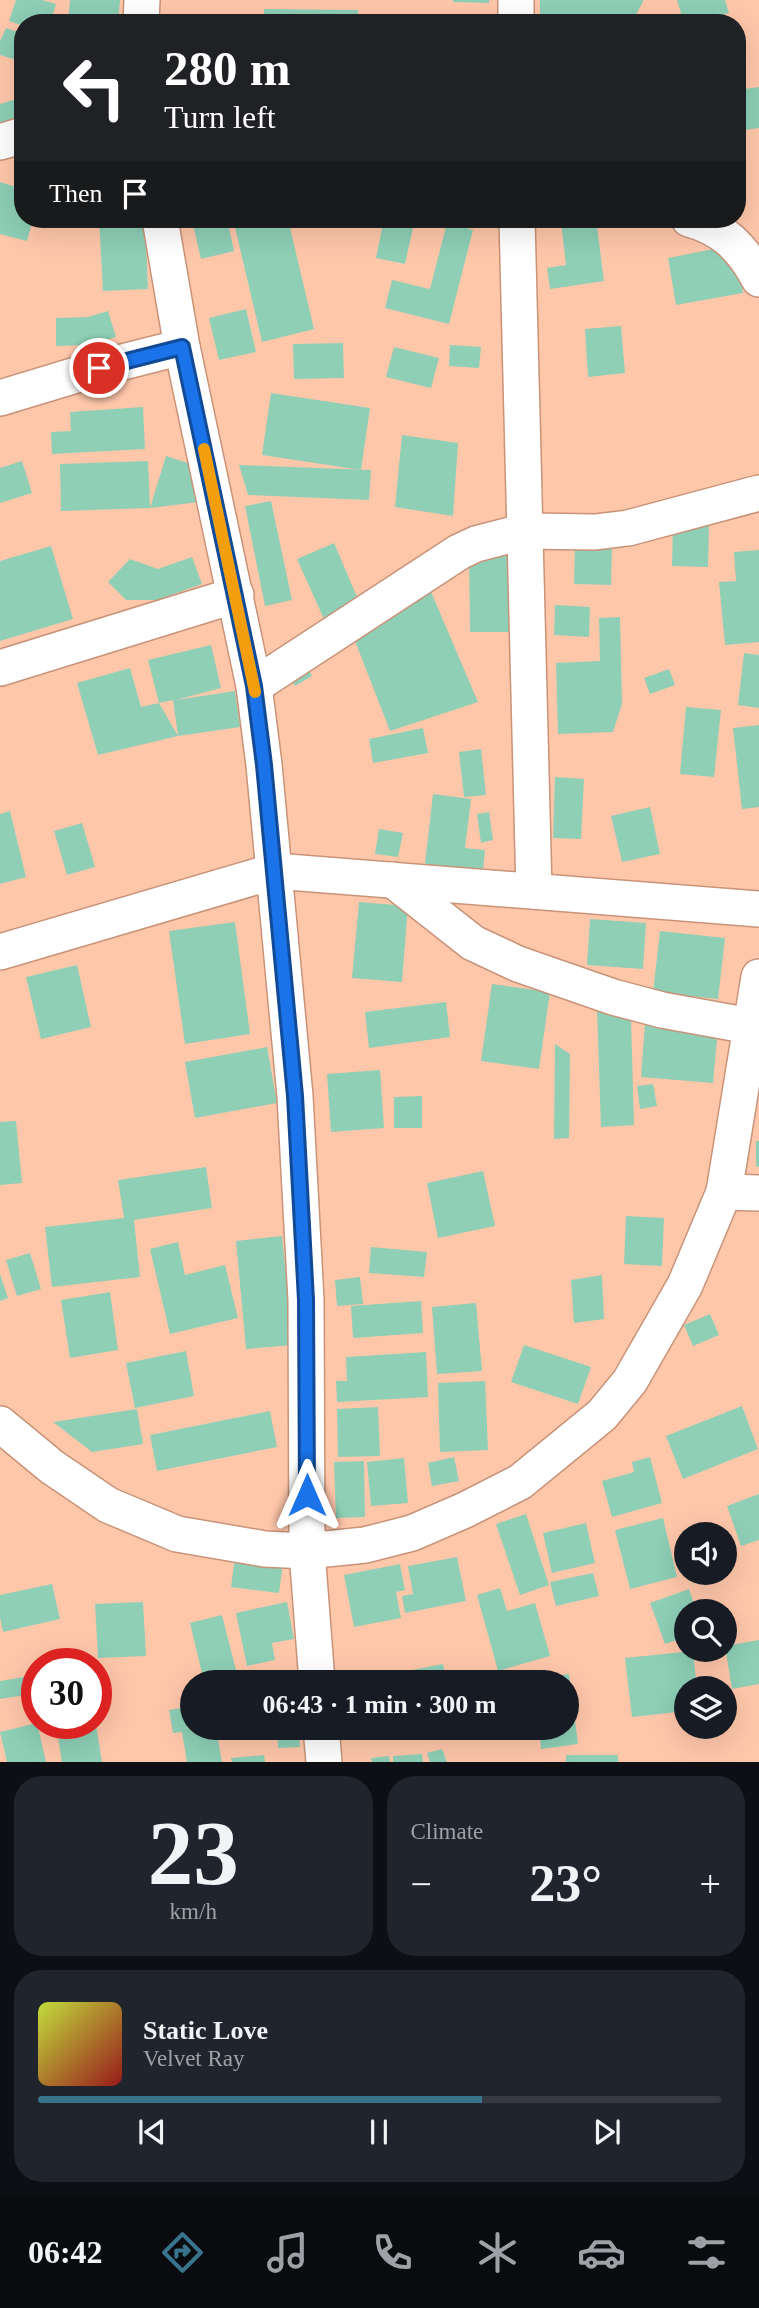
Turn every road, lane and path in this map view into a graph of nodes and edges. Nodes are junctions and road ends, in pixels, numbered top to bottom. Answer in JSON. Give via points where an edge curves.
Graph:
{"nodes":[{"id":1,"x":162,"y":228,"type":"edge"},
{"id":2,"x":517,"y":228,"type":"edge"},
{"id":3,"x":714,"y":228,"type":"edge"},
{"id":4,"x":759,"y":279,"type":"edge"},
{"id":5,"x":182,"y":347,"type":"junction"},
{"id":6,"x":0,"y":398,"type":"edge"},
{"id":7,"x":759,"y":493,"type":"edge"},
{"id":8,"x":526,"y":531,"type":"junction"},
{"id":9,"x":236,"y":595,"type":"junction"},
{"id":10,"x":0,"y":667,"type":"edge"},
{"id":11,"x":254,"y":686,"type":"junction"},
{"id":12,"x":275,"y":871,"type":"junction"},
{"id":13,"x":393,"y":880,"type":"junction"},
{"id":14,"x":534,"y":891,"type":"junction"},
{"id":15,"x":759,"y":909,"type":"edge"},
{"id":16,"x":0,"y":953,"type":"edge"},
{"id":17,"x":759,"y":976,"type":"edge"},
{"id":18,"x":750,"y":1026,"type":"junction"},
{"id":19,"x":724,"y":1192,"type":"junction"},
{"id":20,"x":759,"y":1193,"type":"edge"},
{"id":21,"x":0,"y":1424,"type":"edge"},
{"id":22,"x":307,"y":1550,"type":"junction"},
{"id":23,"x":316,"y":1670,"type":"edge"},
{"id":24,"x":322,"y":1740,"type":"edge"},
{"id":25,"x":324,"y":1762,"type":"edge"}],
"edges":[{"from":1,"to":5,"type":"street"},
{"from":2,"to":8,"type":"street"},
{"from":3,"to":4,"type":"street","via":[[734,240]]},
{"from":5,"to":6,"type":"street"},
{"from":5,"to":9,"type":"street"},
{"from":7,"to":8,"type":"street","via":[[628,528]]},
{"from":8,"to":11,"type":"street","via":[[459,552]]},
{"from":8,"to":14,"type":"street"},
{"from":9,"to":10,"type":"street"},
{"from":9,"to":11,"type":"street"},
{"from":11,"to":12,"type":"street"},
{"from":12,"to":13,"type":"street"},
{"from":12,"to":16,"type":"street"},
{"from":12,"to":22,"type":"street","via":[[295,1096],[306,1300]]},
{"from":13,"to":14,"type":"street"},
{"from":13,"to":18,"type":"street","via":[[474,943],[518,964],[613,997]]},
{"from":14,"to":15,"type":"street"},
{"from":17,"to":18,"type":"street"},
{"from":18,"to":19,"type":"street"},
{"from":19,"to":20,"type":"street"},
{"from":19,"to":22,"type":"street","via":[[685,1285],[631,1381],[602,1415],[520,1482],[465,1510],[412,1533],[365,1545]]},
{"from":21,"to":22,"type":"street","via":[[108,1505],[177,1534],[265,1549]]},
{"from":22,"to":23,"type":"street"},
{"from":24,"to":25,"type":"street"}]}
